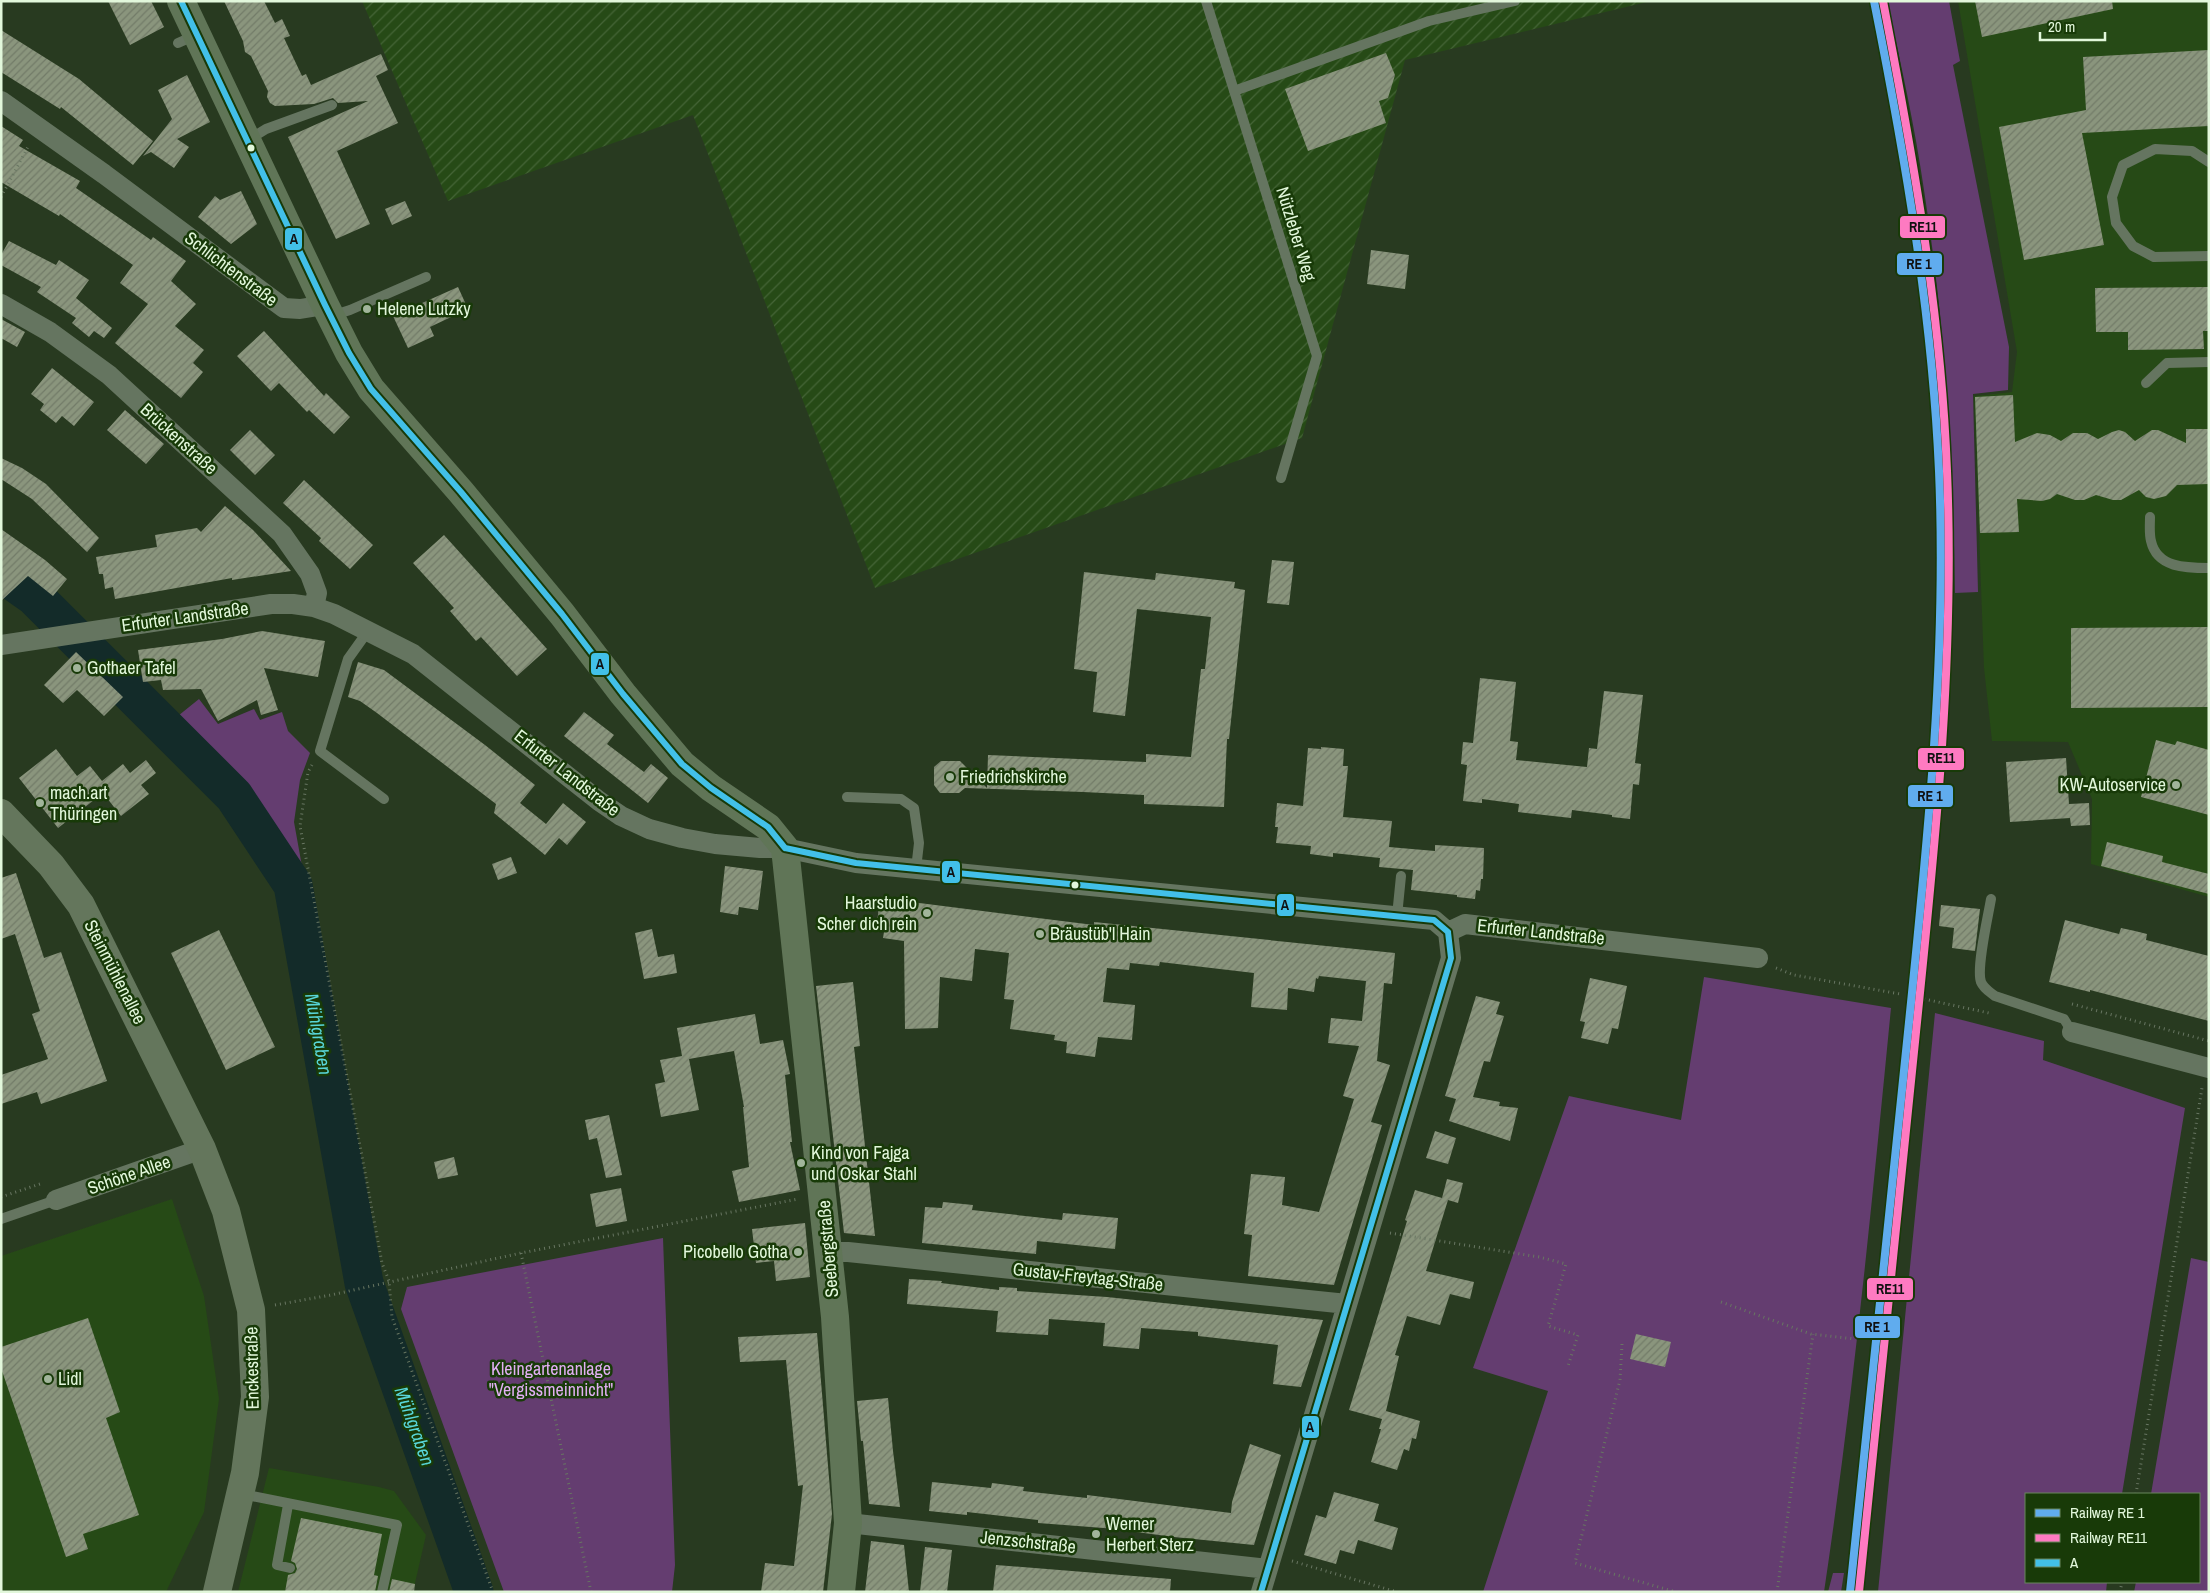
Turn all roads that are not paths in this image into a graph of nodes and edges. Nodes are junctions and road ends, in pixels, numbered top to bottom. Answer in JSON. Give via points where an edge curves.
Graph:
{"nodes":[{"id":1,"x":181,"y":1,"type":"edge"},
{"id":2,"x":1206,"y":1,"type":"edge"},
{"id":3,"x":1515,"y":1,"type":"edge"},
{"id":4,"x":1234,"y":91,"type":"junction"},
{"id":5,"x":1,"y":101,"type":"edge"},
{"id":6,"x":332,"y":105,"type":"dead end"},
{"id":7,"x":247,"y":140,"type":"junction"},
{"id":8,"x":2209,"y":162,"type":"edge"},
{"id":9,"x":2209,"y":256,"type":"edge"},
{"id":10,"x":426,"y":277,"type":"dead end"},
{"id":11,"x":1,"y":304,"type":"edge"},
{"id":12,"x":328,"y":310,"type":"junction"},
{"id":13,"x":2209,"y":362,"type":"edge"},
{"id":14,"x":2146,"y":383,"type":"dead end"},
{"id":15,"x":1282,"y":478,"type":"dead end"},
{"id":16,"x":2150,"y":517,"type":"dead end"},
{"id":17,"x":2209,"y":568,"type":"edge"},
{"id":18,"x":314,"y":607,"type":"junction"},
{"id":19,"x":368,"y":631,"type":"junction"},
{"id":20,"x":1,"y":645,"type":"edge"},
{"id":21,"x":847,"y":797,"type":"dead end"},
{"id":22,"x":384,"y":799,"type":"dead end"},
{"id":23,"x":1,"y":813,"type":"edge"},
{"id":24,"x":785,"y":848,"type":"junction"},
{"id":25,"x":916,"y":869,"type":"junction"},
{"id":26,"x":1401,"y":876,"type":"dead end"},
{"id":27,"x":1991,"y":900,"type":"dead end"},
{"id":28,"x":1397,"y":916,"type":"junction"},
{"id":29,"x":1448,"y":932,"type":"junction"},
{"id":30,"x":1758,"y":958,"type":"road end"},
{"id":31,"x":2072,"y":1032,"type":"joint"},
{"id":32,"x":2207,"y":1068,"type":"edge"},
{"id":33,"x":202,"y":1149,"type":"junction"},
{"id":34,"x":56,"y":1200,"type":"joint"},
{"id":35,"x":1,"y":1219,"type":"edge"},
{"id":36,"x":829,"y":1252,"type":"junction"},
{"id":37,"x":1348,"y":1304,"type":"junction"},
{"id":38,"x":241,"y":1494,"type":"junction"},
{"id":39,"x":288,"y":1505,"type":"junction"},
{"id":40,"x":848,"y":1523,"type":"junction"},
{"id":41,"x":1270,"y":1562,"type":"junction"},
{"id":42,"x":290,"y":1568,"type":"dead end"},
{"id":43,"x":217,"y":1592,"type":"edge"},
{"id":44,"x":382,"y":1592,"type":"edge"},
{"id":45,"x":841,"y":1592,"type":"edge"},
{"id":46,"x":1261,"y":1592,"type":"edge"}],
"edges":[{"from":1,"to":7,"type":"main road","via":[[187,39]]},
{"from":2,"to":4,"type":"lane","name":"Nützleber Weg"},
{"from":3,"to":4,"type":"lane","via":[[1429,21]]},
{"from":4,"to":15,"type":"lane","name":"Nützleber Weg","via":[[1317,356]]},
{"from":5,"to":12,"type":"street","name":"Schlichtenstraße","via":[[284,308]]},
{"from":6,"to":7,"type":"lane"},
{"from":7,"to":12,"type":"main road"},
{"from":8,"to":9,"type":"lane","via":[[2192,151],[2155,149],[2123,165],[2112,197],[2116,223],[2133,246],[2154,257]]},
{"from":10,"to":12,"type":"lane","via":[[350,310]]},
{"from":11,"to":18,"type":"street","name":"Brückenstraße","via":[[50,332],[108,375],[282,534],[310,574],[317,593]]},
{"from":12,"to":24,"type":"main road","via":[[371,389],[562,614],[682,764],[768,827]]},
{"from":13,"to":14,"type":"lane","via":[[2167,363]]},
{"from":16,"to":17,"type":"lane","via":[[2151,542],[2162,561],[2183,568]]},
{"from":18,"to":19,"type":"street","name":"Erfurter Landstraße"},
{"from":18,"to":20,"type":"street","name":"Erfurter Landstraße","via":[[271,604]]},
{"from":19,"to":22,"type":"lane","via":[[348,659],[320,751]]},
{"from":19,"to":24,"type":"street","name":"Erfurter Landstraße","via":[[412,654],[621,816],[649,829],[682,838],[724,845]]},
{"from":21,"to":25,"type":"lane","via":[[901,799],[914,808],[918,843]]},
{"from":23,"to":33,"type":"main road","name":"Steinmühlenallee","via":[[51,865],[81,904]]},
{"from":24,"to":25,"type":"street","name":"Erfurter Landstraße","via":[[856,863]]},
{"from":24,"to":36,"type":"main road","name":"Seebergstraße"},
{"from":25,"to":28,"type":"street","name":"Erfurter Landstraße"},
{"from":26,"to":28,"type":"lane"},
{"from":27,"to":31,"type":"lane","via":[[1980,966],[1981,982],[1995,996],[2064,1019]]},
{"from":28,"to":29,"type":"street","name":"Erfurter Landstraße","via":[[1434,920]]},
{"from":29,"to":30,"type":"street","name":"Erfurter Landstraße","via":[[1466,924]]},
{"from":29,"to":37,"type":"street","via":[[1451,958]]},
{"from":31,"to":32,"type":"street"},
{"from":33,"to":34,"type":"street","name":"Schöne Allee"},
{"from":33,"to":38,"type":"main road","name":"Enckestraße","via":[[226,1210],[251,1310],[255,1397]]},
{"from":34,"to":35,"type":"lane"},
{"from":36,"to":37,"type":"street","name":"Gustav-Freytag-Straße"},
{"from":36,"to":40,"type":"main road","name":"Seebergstraße"},
{"from":37,"to":41,"type":"street"},
{"from":38,"to":39,"type":"lane"},
{"from":38,"to":43,"type":"main road","name":"Enckestraße"},
{"from":39,"to":42,"type":"lane","via":[[277,1566]]},
{"from":39,"to":44,"type":"lane","via":[[397,1525]]},
{"from":40,"to":41,"type":"street","name":"Jenzschstraße"},
{"from":40,"to":45,"type":"main road","name":"Seebergstraße"},
{"from":41,"to":46,"type":"street"}]}
